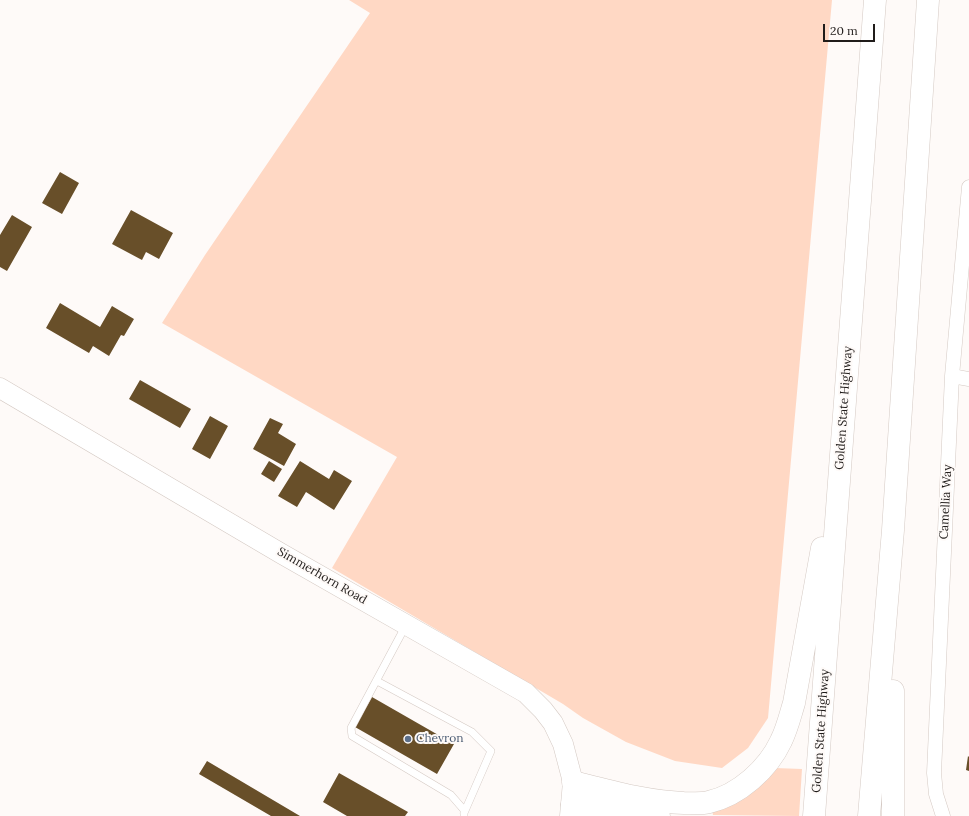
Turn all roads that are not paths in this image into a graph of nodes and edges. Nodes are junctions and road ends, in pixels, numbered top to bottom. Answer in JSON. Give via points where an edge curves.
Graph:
{"nodes":[{"id":1,"x":875,"y":0,"type":"edge"},
{"id":2,"x":928,"y":0,"type":"edge"},
{"id":3,"x":969,"y":187,"type":"edge"},
{"id":4,"x":952,"y":376,"type":"junction"},
{"id":5,"x":969,"y":379,"type":"edge"},
{"id":6,"x":0,"y":388,"type":"edge"},
{"id":7,"x":843,"y":431,"type":"junction"},
{"id":8,"x":892,"y":530,"type":"junction"},
{"id":9,"x":406,"y":625,"type":"junction"},
{"id":10,"x":377,"y":681,"type":"junction"},
{"id":11,"x":573,"y":782,"type":"junction"},
{"id":12,"x":571,"y":810,"type":"edge"},
{"id":13,"x":464,"y":815,"type":"edge"},
{"id":14,"x":659,"y":816,"type":"edge"},
{"id":15,"x":814,"y":816,"type":"edge"},
{"id":16,"x":869,"y":816,"type":"edge"},
{"id":17,"x":892,"y":816,"type":"edge"},
{"id":18,"x":943,"y":816,"type":"edge"}],
"edges":[{"from":1,"to":7,"type":"highway","name":"Golden State Highway"},
{"from":2,"to":8,"type":"highway"},
{"from":3,"to":4,"type":"street","name":"Camellia Way"},
{"from":4,"to":5,"type":"street"},
{"from":4,"to":18,"type":"street","name":"Camellia Way","via":[[934,773],[936,794]]},
{"from":6,"to":9,"type":"street","name":"Simmerhorn Road"},
{"from":7,"to":11,"type":"highway","via":[[794,703],[781,741],[769,760],[751,780],[728,796],[708,802],[665,802]]},
{"from":7,"to":15,"type":"highway","name":"Golden State Highway"},
{"from":8,"to":16,"type":"highway"},
{"from":8,"to":17,"type":"highway"},
{"from":9,"to":10,"type":"lane"},
{"from":9,"to":11,"type":"street","name":"Simmerhorn Road","via":[[526,693],[553,723],[563,744]]},
{"from":10,"to":13,"type":"lane","via":[[351,728],[352,736],[451,795],[464,810]]},
{"from":10,"to":13,"type":"lane","via":[[472,732],[491,751]]},
{"from":11,"to":12,"type":"street","name":"Simmerhorn Road"},
{"from":12,"to":14,"type":"highway"}]}
